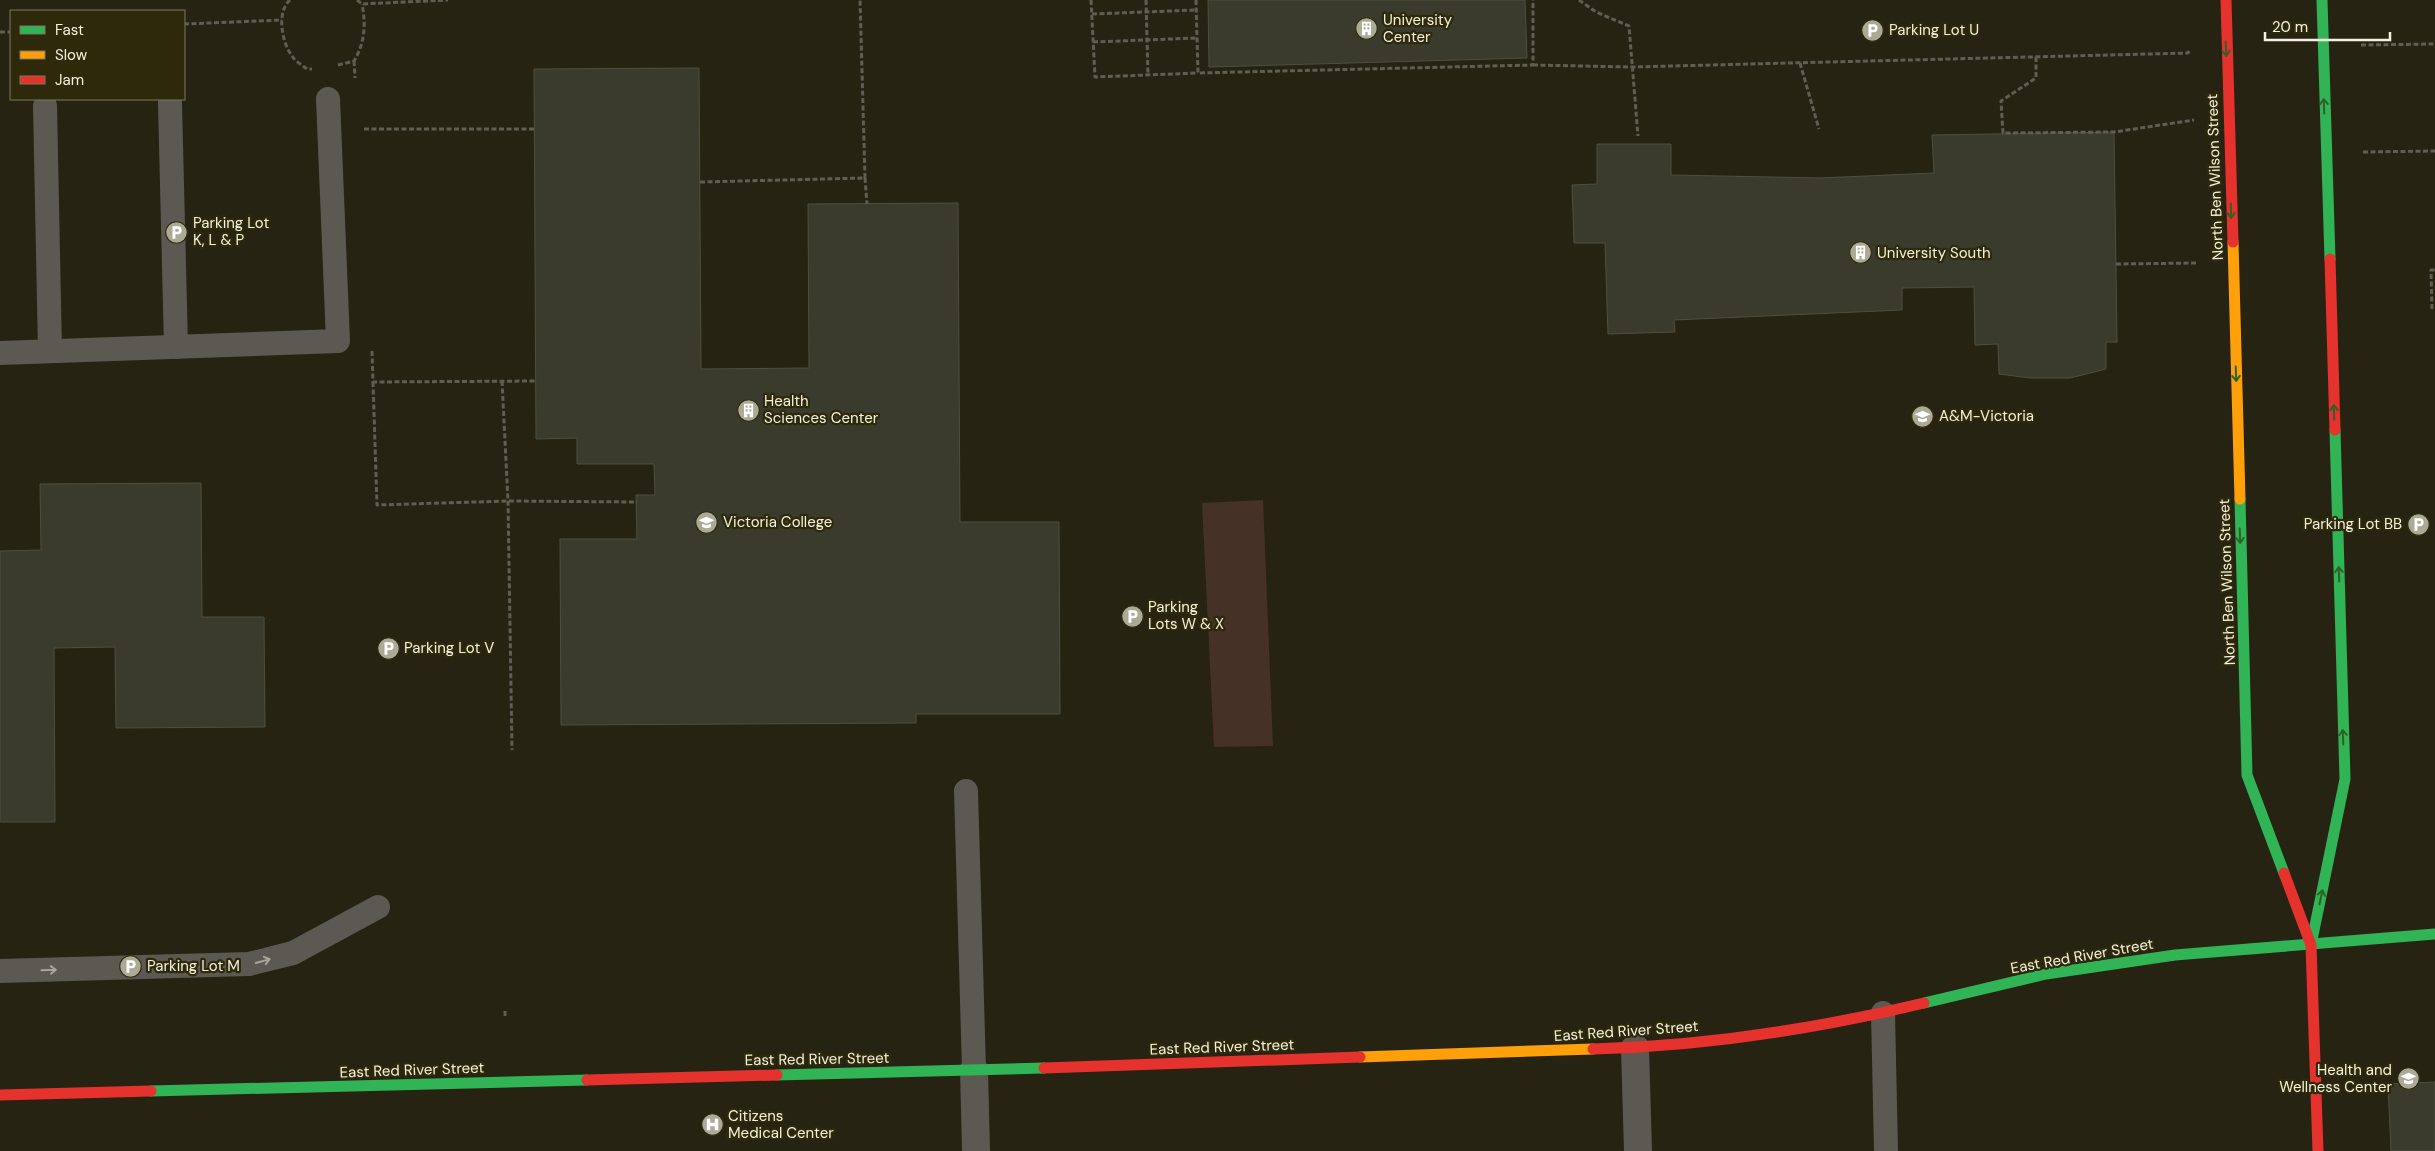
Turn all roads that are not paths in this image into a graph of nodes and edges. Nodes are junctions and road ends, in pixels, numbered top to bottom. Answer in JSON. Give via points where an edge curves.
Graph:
{"nodes":[{"id":1,"x":2226,"y":0,"type":"edge"},
{"id":2,"x":2322,"y":0,"type":"edge"},
{"id":3,"x":328,"y":99,"type":"dead end"},
{"id":4,"x":170,"y":103,"type":"dead end"},
{"id":5,"x":45,"y":106,"type":"dead end"},
{"id":6,"x":176,"y":347,"type":"junction"},
{"id":7,"x":50,"y":351,"type":"junction"},
{"id":8,"x":0,"y":353,"type":"edge"},
{"id":9,"x":966,"y":791,"type":"dead end"},
{"id":10,"x":378,"y":907,"type":"dead end"},
{"id":11,"x":2435,"y":934,"type":"edge"},
{"id":12,"x":2311,"y":944,"type":"junction"},
{"id":13,"x":0,"y":971,"type":"edge"},
{"id":14,"x":1883,"y":1013,"type":"junction"},
{"id":15,"x":1635,"y":1048,"type":"junction"},
{"id":16,"x":974,"y":1070,"type":"junction"},
{"id":17,"x":0,"y":1095,"type":"edge"},
{"id":18,"x":976,"y":1151,"type":"edge"},
{"id":19,"x":1638,"y":1151,"type":"edge"},
{"id":20,"x":1886,"y":1151,"type":"edge"},
{"id":21,"x":2318,"y":1151,"type":"edge"}],
"edges":[{"from":1,"to":12,"type":"street","name":"North Ben Wilson Street","one_way":true,"via":[[2247,775]]},
{"from":12,"to":2,"type":"street","one_way":true,"via":[[2345,780]]},
{"from":3,"to":6,"type":"lane","via":[[338,342]]},
{"from":4,"to":6,"type":"lane"},
{"from":5,"to":7,"type":"lane"},
{"from":6,"to":7,"type":"lane"},
{"from":7,"to":8,"type":"lane"},
{"from":9,"to":16,"type":"lane"},
{"from":13,"to":10,"type":"lane","one_way":true,"via":[[249,964],[293,953]]},
{"from":11,"to":12,"type":"street","name":"East Red River Street"},
{"from":12,"to":14,"type":"street","name":"East Red River Street","via":[[2175,956],[2046,974]]},
{"from":12,"to":21,"type":"street","name":"North Ben Wilson Street"},
{"from":14,"to":15,"type":"street","name":"East Red River Street","via":[[1797,1029]]},
{"from":14,"to":20,"type":"lane"},
{"from":15,"to":16,"type":"street","name":"East Red River Street"},
{"from":15,"to":19,"type":"street"},
{"from":16,"to":17,"type":"street","name":"East Red River Street"},
{"from":16,"to":18,"type":"street"}]}
